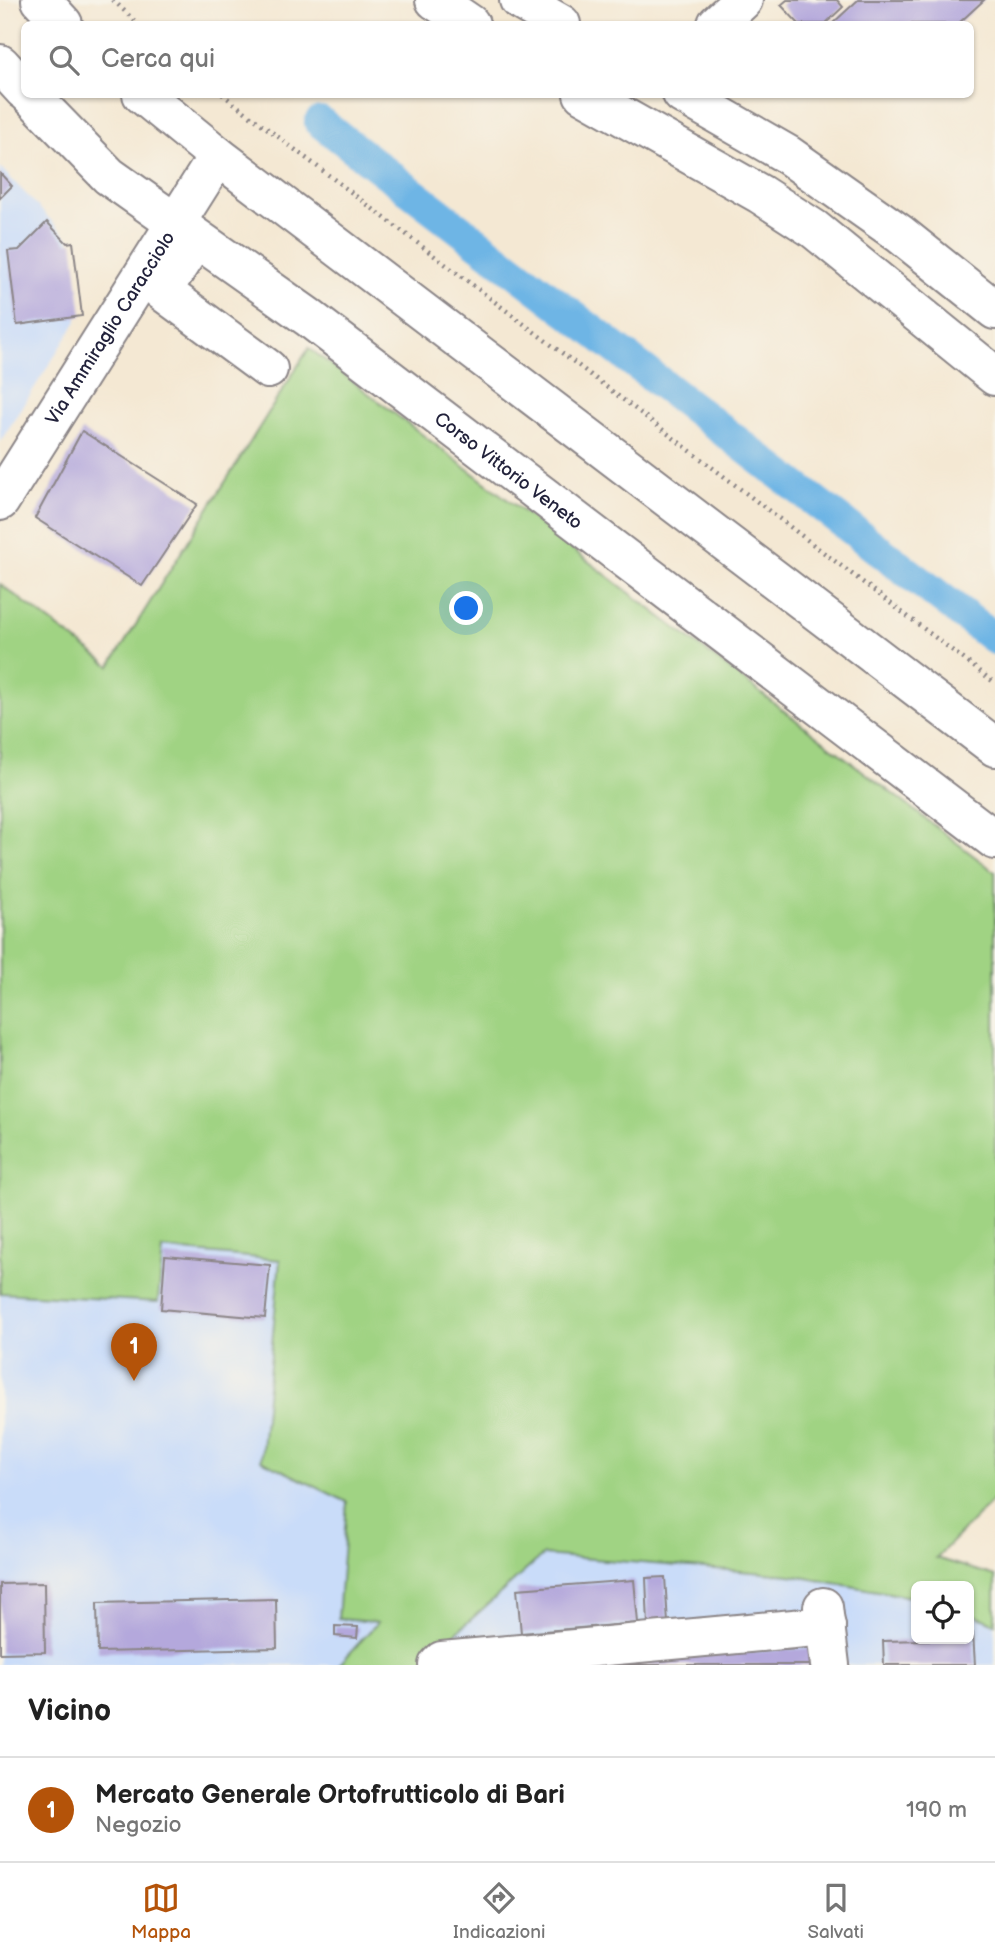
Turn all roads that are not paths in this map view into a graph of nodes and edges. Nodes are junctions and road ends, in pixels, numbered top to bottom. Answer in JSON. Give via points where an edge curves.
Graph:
{"nodes":[{"id":1,"x":41,"y":0,"type":"edge"},
{"id":2,"x":435,"y":0,"type":"edge"},
{"id":3,"x":519,"y":0,"type":"edge"},
{"id":4,"x":743,"y":0,"type":"edge"},
{"id":5,"x":61,"y":21,"type":"edge"},
{"id":6,"x":466,"y":21,"type":"edge"},
{"id":7,"x":556,"y":21,"type":"edge"},
{"id":8,"x":720,"y":21,"type":"edge"},
{"id":9,"x":0,"y":64,"type":"edge"},
{"id":10,"x":21,"y":87,"type":"edge"},
{"id":11,"x":33,"y":98,"type":"edge"},
{"id":12,"x":147,"y":98,"type":"edge"},
{"id":13,"x":590,"y":98,"type":"edge"},
{"id":14,"x":689,"y":98,"type":"edge"},
{"id":15,"x":218,"y":156,"type":"junction"},
{"id":16,"x":186,"y":231,"type":"junction"},
{"id":17,"x":995,"y":310,"type":"edge"},
{"id":18,"x":268,"y":369,"type":"dead end"},
{"id":19,"x":995,"y":376,"type":"edge"},
{"id":20,"x":0,"y":501,"type":"edge"},
{"id":21,"x":995,"y":747,"type":"edge"},
{"id":22,"x":995,"y":841,"type":"edge"},
{"id":23,"x":503,"y":1660,"type":"edge"},
{"id":24,"x":438,"y":1665,"type":"edge"},
{"id":25,"x":830,"y":1665,"type":"edge"}],
"edges":[{"from":1,"to":5,"type":"street"},
{"from":2,"to":6,"type":"street"},
{"from":3,"to":7,"type":"street"},
{"from":4,"to":8,"type":"street"},
{"from":9,"to":10,"type":"street"},
{"from":11,"to":16,"type":"street","name":"Corso Vittorio Veneto","via":[[109,176]]},
{"from":12,"to":15,"type":"street"},
{"from":13,"to":19,"type":"street","via":[[814,229]]},
{"from":14,"to":17,"type":"street","via":[[788,155],[900,234]]},
{"from":15,"to":16,"type":"street","name":"Via Ammiraglio Caracciolo"},
{"from":15,"to":21,"type":"street"},
{"from":16,"to":18,"type":"street","via":[[162,291]]},
{"from":16,"to":20,"type":"street","name":"Via Ammiraglio Caracciolo"},
{"from":16,"to":22,"type":"street","name":"Corso Vittorio Veneto","via":[[319,325]]},
{"from":23,"to":24,"type":"street","via":[[442,1661]]},
{"from":23,"to":25,"type":"street","via":[[825,1617]]}]}
